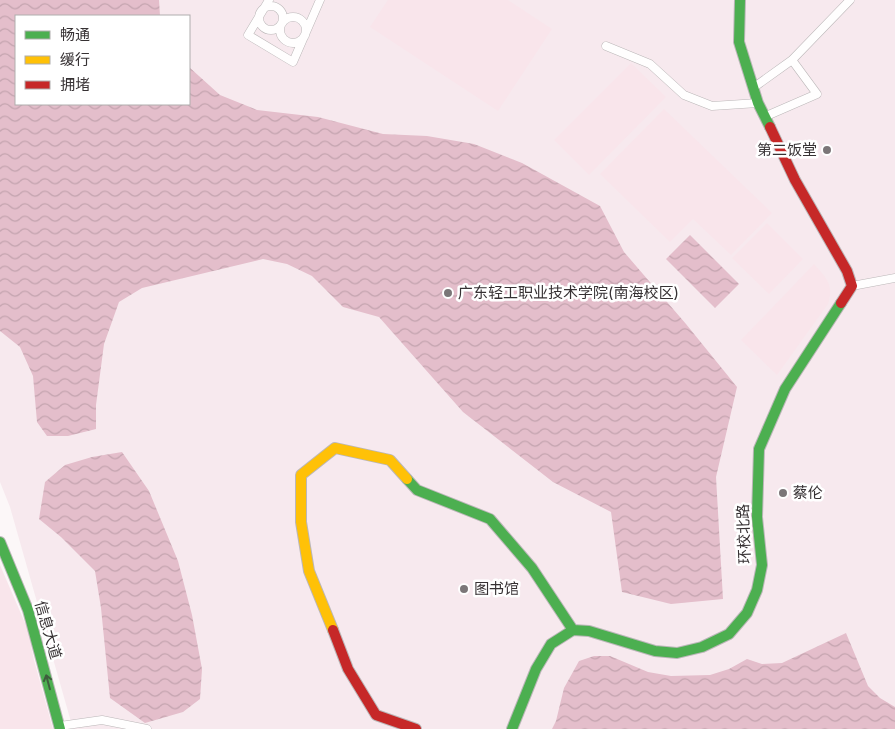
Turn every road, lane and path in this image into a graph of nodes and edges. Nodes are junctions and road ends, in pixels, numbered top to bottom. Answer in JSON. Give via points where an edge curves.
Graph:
{"nodes":[{"id":1,"x":268,"y":0,"type":"edge"},
{"id":2,"x":320,"y":0,"type":"edge"},
{"id":3,"x":740,"y":0,"type":"edge"},
{"id":4,"x":850,"y":0,"type":"edge"},
{"id":5,"x":261,"y":12,"type":"junction"},
{"id":6,"x":281,"y":24,"type":"junction"},
{"id":7,"x":304,"y":37,"type":"junction"},
{"id":8,"x":606,"y":46,"type":"dead end"},
{"id":9,"x":792,"y":60,"type":"junction"},
{"id":10,"x":753,"y":88,"type":"junction"},
{"id":11,"x":758,"y":103,"type":"junction"},
{"id":12,"x":764,"y":117,"type":"junction"},
{"id":13,"x":895,"y":278,"type":"edge"},
{"id":14,"x":852,"y":286,"type":"junction"},
{"id":15,"x":0,"y":542,"type":"edge"},
{"id":16,"x":573,"y":630,"type":"junction"},
{"id":17,"x":60,"y":727,"type":"edge"},
{"id":18,"x":147,"y":729,"type":"edge"},
{"id":19,"x":416,"y":729,"type":"edge"},
{"id":20,"x":512,"y":729,"type":"edge"}],
"edges":[{"from":1,"to":5,"type":"street"},
{"from":2,"to":7,"type":"street"},
{"from":3,"to":10,"type":"street","via":[[739,42]]},
{"from":4,"to":9,"type":"street"},
{"from":5,"to":6,"type":"street","via":[[267,7],[277,8],[282,14]]},
{"from":5,"to":6,"type":"street","via":[[261,24],[267,29],[275,29]]},
{"from":5,"to":7,"type":"street","via":[[248,35],[294,62]]},
{"from":6,"to":7,"type":"street","via":[[281,37],[288,42],[297,43]]},
{"from":6,"to":7,"type":"street","via":[[287,18],[299,19],[305,25]]},
{"from":8,"to":11,"type":"street","via":[[650,64],[684,95],[712,106]]},
{"from":9,"to":10,"type":"street"},
{"from":9,"to":12,"type":"street","via":[[818,94]]},
{"from":10,"to":11,"type":"street"},
{"from":11,"to":12,"type":"street"},
{"from":12,"to":14,"type":"street"},
{"from":13,"to":14,"type":"street"},
{"from":14,"to":16,"type":"street","name":"环校北路","via":[[785,388],[759,449],[757,517],[762,565],[757,590],[746,613],[729,634],[702,647],[677,652],[655,651],[589,631]]},
{"from":17,"to":15,"type":"street","name":"信息大道","one_way":true,"via":[[28,610]]},
{"from":16,"to":19,"type":"street","via":[[532,568],[490,519],[417,490],[390,460],[335,448],[301,475],[301,522],[309,571],[348,670],[376,714]]},
{"from":16,"to":20,"type":"street","via":[[551,644],[536,669]]},
{"from":17,"to":18,"type":"street","via":[[102,720]]}]}
